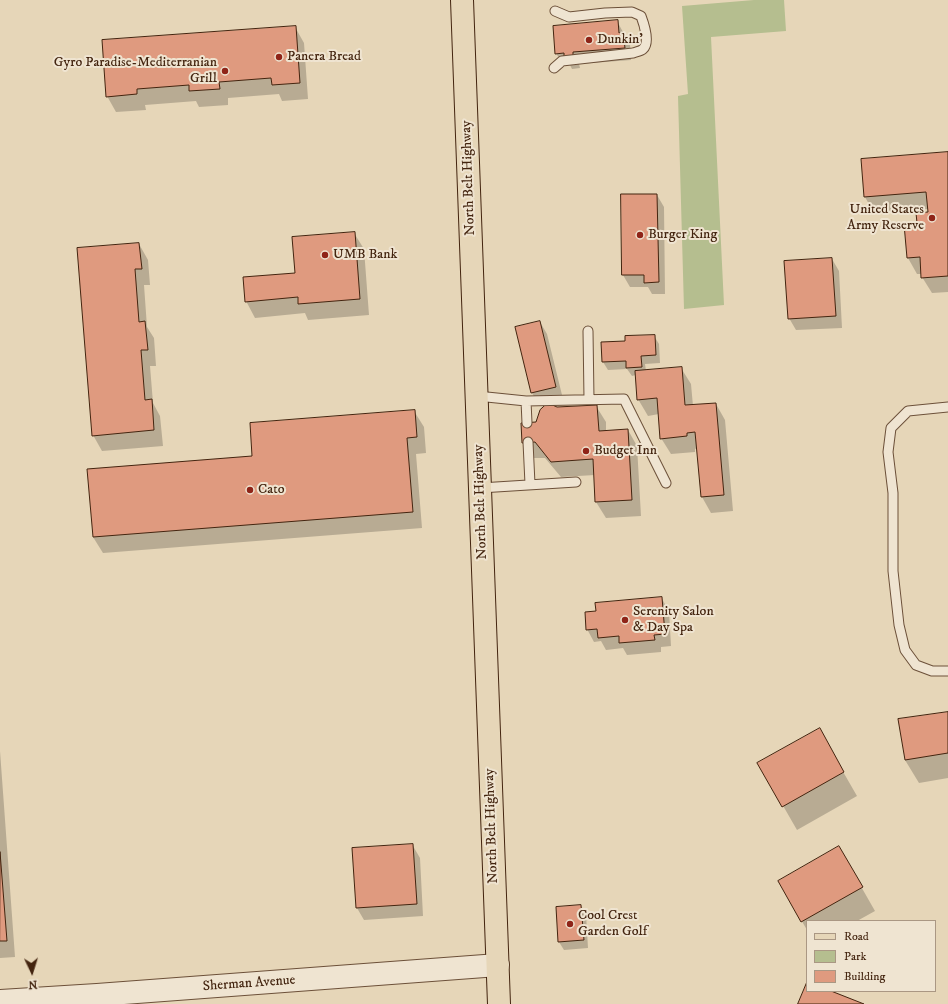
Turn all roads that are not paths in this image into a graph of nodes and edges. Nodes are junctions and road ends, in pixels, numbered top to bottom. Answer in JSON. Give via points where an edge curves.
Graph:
{"nodes":[{"id":1,"x":462,"y":0,"type":"edge"},
{"id":2,"x":555,"y":11,"type":"dead end"},
{"id":3,"x":554,"y":68,"type":"dead end"},
{"id":4,"x":588,"y":331,"type":"dead end"},
{"id":5,"x":477,"y":396,"type":"junction"},
{"id":6,"x":589,"y":399,"type":"junction"},
{"id":7,"x":526,"y":401,"type":"junction"},
{"id":8,"x":948,"y":407,"type":"edge"},
{"id":9,"x":527,"y":423,"type":"dead end"},
{"id":10,"x":528,"y":442,"type":"dead end"},
{"id":11,"x":576,"y":482,"type":"dead end"},
{"id":12,"x":666,"y":483,"type":"dead end"},
{"id":13,"x":530,"y":484,"type":"junction"},
{"id":14,"x":480,"y":488,"type":"junction"},
{"id":15,"x":948,"y":671,"type":"edge"},
{"id":16,"x":498,"y":965,"type":"junction"},
{"id":17,"x":0,"y":1001,"type":"edge"},
{"id":18,"x":499,"y":1004,"type":"edge"}],
"edges":[{"from":1,"to":5,"type":"main road","name":"North Belt Highway"},
{"from":2,"to":3,"type":"lane","via":[[569,17],[632,12],[641,16],[646,44],[643,49],[633,53],[562,61]]},
{"from":4,"to":6,"type":"lane"},
{"from":5,"to":7,"type":"lane"},
{"from":5,"to":14,"type":"main road","name":"North Belt Highway"},
{"from":6,"to":7,"type":"lane"},
{"from":6,"to":12,"type":"lane","via":[[624,399]]},
{"from":7,"to":9,"type":"lane"},
{"from":8,"to":15,"type":"lane","via":[[908,411],[891,428],[888,452],[893,493],[893,571],[899,626],[905,650],[916,665],[932,672]]},
{"from":10,"to":13,"type":"lane"},
{"from":11,"to":13,"type":"lane"},
{"from":13,"to":14,"type":"lane"},
{"from":14,"to":16,"type":"main road","name":"North Belt Highway"},
{"from":16,"to":17,"type":"street","name":"Sherman Avenue"},
{"from":16,"to":18,"type":"main road","name":"North Belt Highway"}]}
